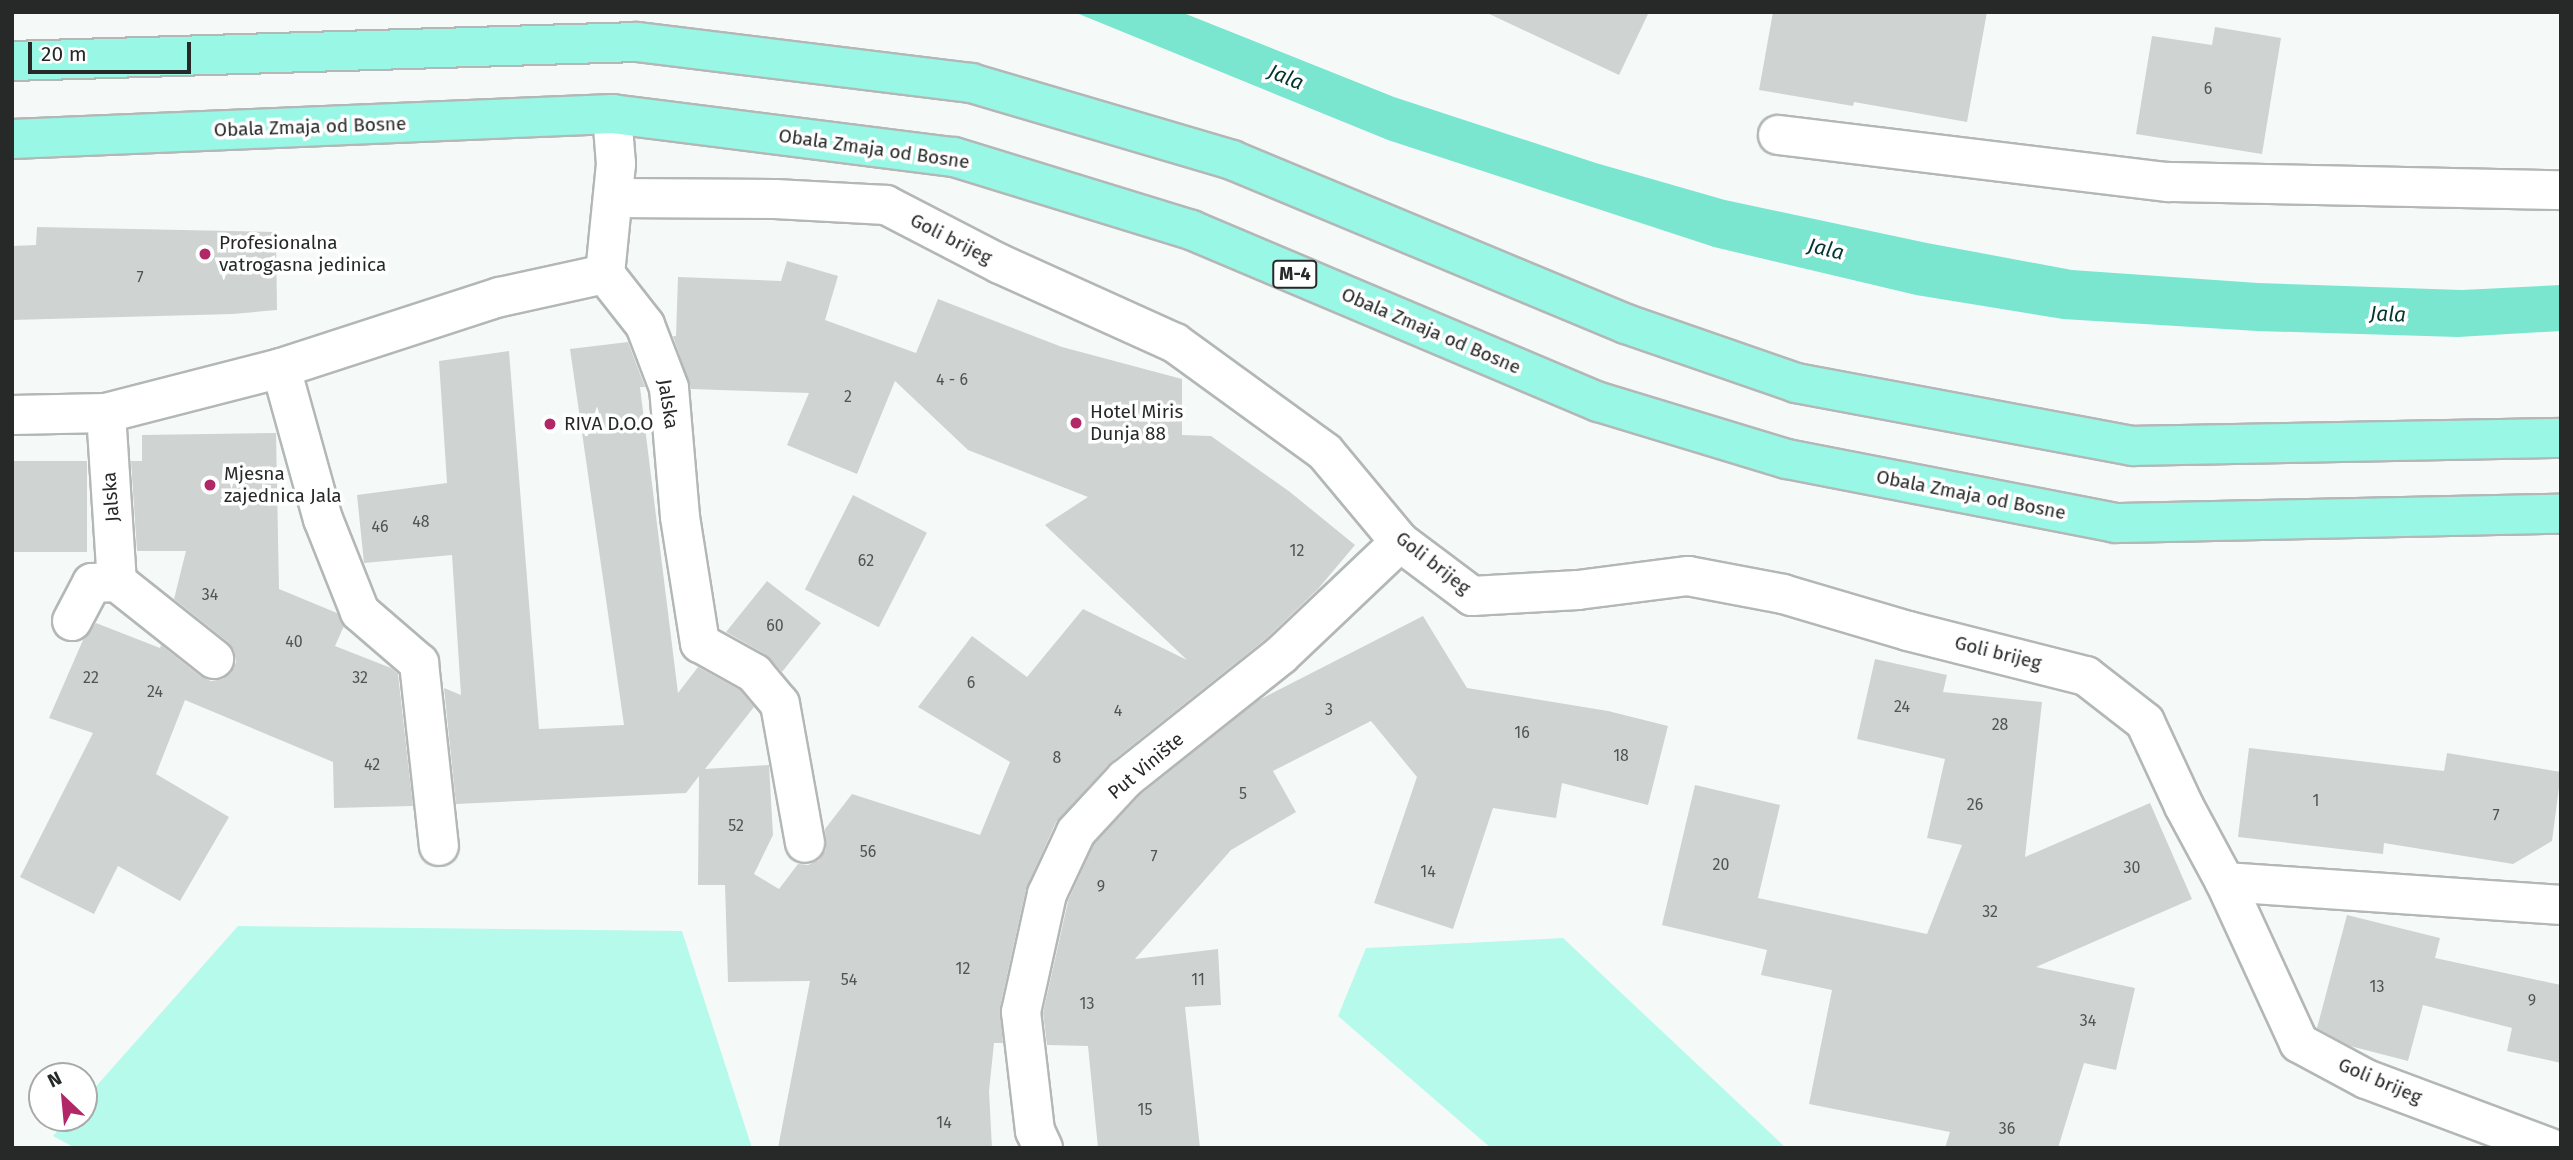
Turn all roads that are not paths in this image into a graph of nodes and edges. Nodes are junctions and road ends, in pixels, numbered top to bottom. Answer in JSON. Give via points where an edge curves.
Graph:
{"nodes":[{"id":1,"x":12,"y":61,"type":"edge"},
{"id":2,"x":612,"y":114,"type":"junction"},
{"id":3,"x":1778,"y":135,"type":"dead end"},
{"id":4,"x":12,"y":139,"type":"edge"},
{"id":5,"x":2561,"y":190,"type":"edge"},
{"id":6,"x":615,"y":198,"type":"junction"},
{"id":7,"x":605,"y":274,"type":"junction"},
{"id":8,"x":281,"y":368,"type":"junction"},
{"id":9,"x":106,"y":413,"type":"junction"},
{"id":10,"x":12,"y":415,"type":"edge"},
{"id":11,"x":2561,"y":438,"type":"edge"},
{"id":12,"x":2561,"y":514,"type":"edge"},
{"id":13,"x":1400,"y":542,"type":"junction"},
{"id":14,"x":117,"y":582,"type":"junction"},
{"id":15,"x":72,"y":621,"type":"dead end"},
{"id":16,"x":214,"y":659,"type":"dead end"},
{"id":17,"x":805,"y":843,"type":"dead end"},
{"id":18,"x":439,"y":846,"type":"dead end"},
{"id":19,"x":2225,"y":882,"type":"junction"},
{"id":20,"x":2561,"y":905,"type":"edge"},
{"id":21,"x":1043,"y":1148,"type":"edge"},
{"id":22,"x":2551,"y":1148,"type":"edge"}],
"edges":[{"from":1,"to":11,"type":"main road","via":[[637,42],[971,83],[1232,160],[1626,324],[1796,383],[2133,446]]},
{"from":2,"to":4,"type":"main road","name":"Obala Zmaja od Bosne","number":"M-4"},
{"from":2,"to":6,"type":"street"},
{"from":2,"to":12,"type":"main road","name":"Obala Zmaja od Bosne","number":"M-4","via":[[954,157],[1191,230],[1599,402],[1787,459],[2115,523]]},
{"from":3,"to":5,"type":"street","via":[[2168,183]]},
{"from":6,"to":7,"type":"street"},
{"from":6,"to":13,"type":"street","name":"Goli brijeg","via":[[886,205],[1000,264],[1175,343],[1325,452]]},
{"from":7,"to":8,"type":"street","via":[[500,297]]},
{"from":7,"to":17,"type":"street","name":"Jalska","via":[[646,325],[669,388],[680,517],[700,643],[754,673],[780,704]]},
{"from":8,"to":9,"type":"street"},
{"from":8,"to":18,"type":"street","via":[[323,519],[360,612],[419,663]]},
{"from":9,"to":10,"type":"street"},
{"from":9,"to":14,"type":"street","name":"Jalska"},
{"from":13,"to":19,"type":"street","name":"Goli brijeg","via":[[1472,596],[1578,590],[1688,576],[1783,594],[2086,676],[2145,722]]},
{"from":13,"to":21,"type":"street","name":"Put Vinište","via":[[1282,655],[1125,779],[1076,832],[1047,894],[1021,1012],[1035,1131]]},
{"from":14,"to":15,"type":"street","via":[[92,583]]},
{"from":14,"to":16,"type":"street"},
{"from":19,"to":20,"type":"street"},
{"from":19,"to":22,"type":"street","name":"Goli brijeg","via":[[2299,1043],[2366,1079]]}]}
